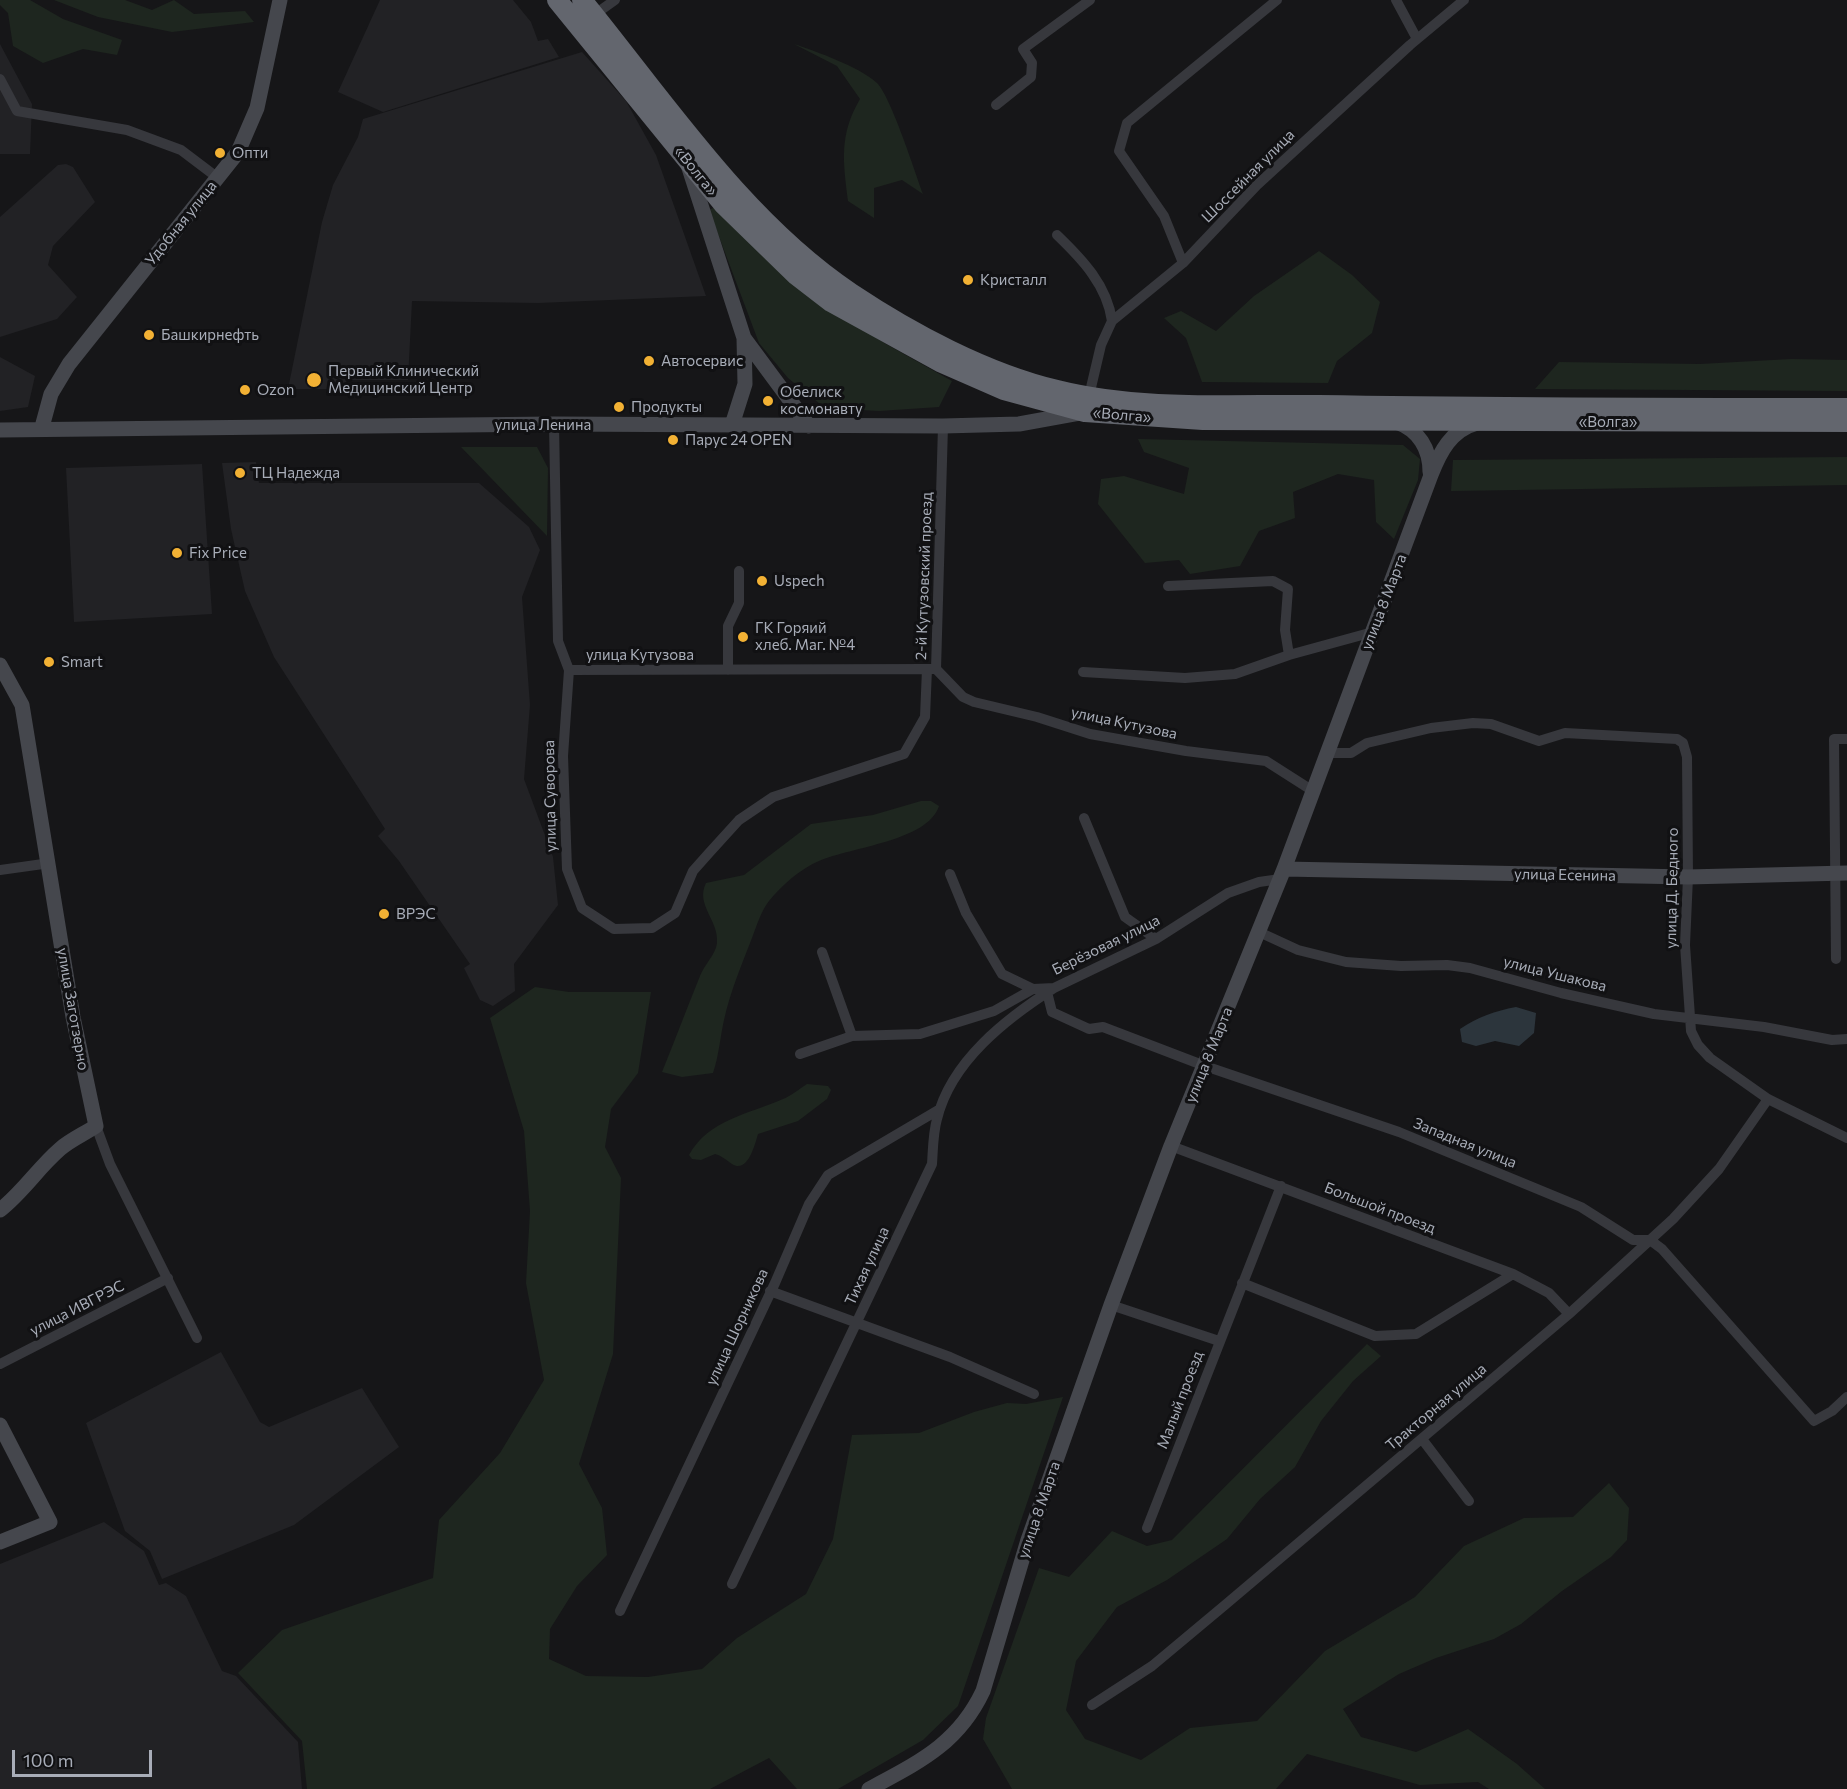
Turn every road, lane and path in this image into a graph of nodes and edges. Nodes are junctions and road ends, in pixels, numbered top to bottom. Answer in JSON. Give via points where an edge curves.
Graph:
{"nodes":[{"id":1,"x":280,"y":0,"type":"edge"},
{"id":2,"x":557,"y":0,"type":"edge"},
{"id":3,"x":615,"y":0,"type":"edge"},
{"id":4,"x":1090,"y":0,"type":"edge"},
{"id":5,"x":1277,"y":0,"type":"edge"},
{"id":6,"x":1396,"y":0,"type":"edge"},
{"id":7,"x":1464,"y":0,"type":"edge"},
{"id":8,"x":588,"y":7,"type":"edge"},
{"id":9,"x":1417,"y":39,"type":"junction"},
{"id":10,"x":0,"y":79,"type":"edge"},
{"id":11,"x":996,"y":105,"type":"dead end"},
{"id":12,"x":686,"y":158,"type":"junction"},
{"id":13,"x":218,"y":178,"type":"junction"},
{"id":14,"x":1057,"y":235,"type":"dead end"},
{"id":15,"x":1183,"y":263,"type":"junction"},
{"id":16,"x":1112,"y":321,"type":"junction"},
{"id":17,"x":744,"y":338,"type":"junction"},
{"id":18,"x":770,"y":375,"type":"junction"},
{"id":19,"x":745,"y":384,"type":"junction"},
{"id":20,"x":1087,"y":404,"type":"junction"},
{"id":21,"x":1847,"y":408,"type":"edge"},
{"id":22,"x":1395,"y":421,"type":"junction"},
{"id":23,"x":1482,"y":421,"type":"junction"},
{"id":24,"x":1847,"y":422,"type":"edge"},
{"id":25,"x":554,"y":424,"type":"junction"},
{"id":26,"x":732,"y":425,"type":"junction"},
{"id":27,"x":809,"y":426,"type":"junction"},
{"id":28,"x":943,"y":426,"type":"junction"},
{"id":29,"x":42,"y":428,"type":"junction"},
{"id":30,"x":0,"y":430,"type":"edge"},
{"id":31,"x":1431,"y":476,"type":"junction"},
{"id":32,"x":739,"y":571,"type":"dead end"},
{"id":33,"x":1168,"y":586,"type":"dead end"},
{"id":34,"x":1373,"y":632,"type":"junction"},
{"id":35,"x":1289,"y":655,"type":"junction"},
{"id":36,"x":0,"y":666,"type":"edge"},
{"id":37,"x":932,"y":669,"type":"junction"},
{"id":38,"x":569,"y":670,"type":"junction"},
{"id":39,"x":728,"y":670,"type":"junction"},
{"id":40,"x":1083,"y":672,"type":"dead end"},
{"id":41,"x":925,"y":717,"type":"joint"},
{"id":42,"x":1847,"y":739,"type":"edge"},
{"id":43,"x":1327,"y":753,"type":"junction"},
{"id":44,"x":1313,"y":791,"type":"junction"},
{"id":45,"x":1084,"y":818,"type":"dead end"},
{"id":46,"x":50,"y":863,"type":"junction"},
{"id":47,"x":0,"y":870,"type":"edge"},
{"id":48,"x":1841,"y":873,"type":"edge"},
{"id":49,"x":950,"y":874,"type":"dead end"},
{"id":50,"x":1282,"y":874,"type":"junction"},
{"id":51,"x":1688,"y":877,"type":"junction"},
{"id":52,"x":1259,"y":932,"type":"junction"},
{"id":53,"x":1156,"y":939,"type":"junction"},
{"id":54,"x":822,"y":952,"type":"dead end"},
{"id":55,"x":1836,"y":959,"type":"dead end"},
{"id":56,"x":1033,"y":989,"type":"junction"},
{"id":57,"x":1051,"y":990,"type":"junction"},
{"id":58,"x":1692,"y":1019,"type":"junction"},
{"id":59,"x":852,"y":1036,"type":"junction"},
{"id":60,"x":1847,"y":1039,"type":"edge"},
{"id":61,"x":800,"y":1054,"type":"dead end"},
{"id":62,"x":1205,"y":1066,"type":"junction"},
{"id":63,"x":1768,"y":1100,"type":"junction"},
{"id":64,"x":940,"y":1109,"type":"junction"},
{"id":65,"x":96,"y":1126,"type":"junction"},
{"id":66,"x":1847,"y":1138,"type":"edge"},
{"id":67,"x":1171,"y":1146,"type":"junction"},
{"id":68,"x":1281,"y":1186,"type":"junction"},
{"id":69,"x":0,"y":1210,"type":"edge"},
{"id":70,"x":1650,"y":1240,"type":"junction"},
{"id":71,"x":1513,"y":1274,"type":"junction"},
{"id":72,"x":168,"y":1278,"type":"junction"},
{"id":73,"x":1242,"y":1283,"type":"junction"},
{"id":74,"x":770,"y":1291,"type":"junction"},
{"id":75,"x":1112,"y":1305,"type":"junction"},
{"id":76,"x":1569,"y":1314,"type":"junction"},
{"id":77,"x":857,"y":1323,"type":"junction"},
{"id":78,"x":197,"y":1338,"type":"dead end"},
{"id":79,"x":1219,"y":1341,"type":"junction"},
{"id":80,"x":0,"y":1364,"type":"edge"},
{"id":81,"x":1034,"y":1394,"type":"dead end"},
{"id":82,"x":1847,"y":1396,"type":"edge"},
{"id":83,"x":0,"y":1425,"type":"edge"},
{"id":84,"x":1422,"y":1439,"type":"junction"},
{"id":85,"x":1469,"y":1501,"type":"dead end"},
{"id":86,"x":1147,"y":1528,"type":"dead end"},
{"id":87,"x":0,"y":1542,"type":"edge"},
{"id":88,"x":732,"y":1584,"type":"dead end"},
{"id":89,"x":620,"y":1611,"type":"dead end"},
{"id":90,"x":1092,"y":1705,"type":"dead end"},
{"id":91,"x":874,"y":1788,"type":"edge"}],
"edges":[{"from":1,"to":13,"type":"main road","name":"Удобная улица","via":[[264,83],[249,131]]},
{"from":2,"to":12,"type":"highway","name":"«Волга»"},
{"from":3,"to":8,"type":"street"},
{"from":4,"to":11,"type":"street","via":[[1023,49],[1032,63],[1031,77]]},
{"from":5,"to":15,"type":"street","via":[[1127,123],[1119,151],[1164,216]]},
{"from":6,"to":9,"type":"street"},
{"from":7,"to":9,"type":"street","name":"Шоссейная улица"},
{"from":8,"to":20,"type":"highway","name":"«Волга»","via":[[730,183],[785,238],[842,286],[987,367]]},
{"from":9,"to":15,"type":"street","name":"Шоссейная улица","via":[[1257,185]]},
{"from":10,"to":13,"type":"street","via":[[17,111],[127,130],[181,150]]},
{"from":12,"to":17,"type":"main road"},
{"from":12,"to":20,"type":"highway","name":"«Волга»","via":[[758,240],[831,302],[972,377],[1044,403]]},
{"from":13,"to":29,"type":"main road","name":"Удобная улица","via":[[69,364],[51,394]]},
{"from":14,"to":16,"type":"street","via":[[1086,262],[1105,297]]},
{"from":15,"to":16,"type":"street","name":"Шоссейная улица"},
{"from":16,"to":20,"type":"street","name":"Шоссейная улица","via":[[1101,345]]},
{"from":17,"to":18,"type":"main road"},
{"from":17,"to":19,"type":"main road"},
{"from":18,"to":19,"type":"main road","via":[[757,374]]},
{"from":18,"to":27,"type":"main road"},
{"from":19,"to":26,"type":"main road"},
{"from":20,"to":21,"type":"highway","name":"«Волга»"},
{"from":20,"to":22,"type":"highway","name":"«Волга»","via":[[1203,420]]},
{"from":20,"to":28,"type":"main road","name":"улица Ленина","via":[[1019,424]]},
{"from":22,"to":23,"type":"highway","name":"«Волга»"},
{"from":22,"to":31,"type":"main road","via":[[1421,440],[1428,452]]},
{"from":23,"to":24,"type":"highway","name":"«Волга»"},
{"from":23,"to":31,"type":"main road","name":"улица 8 Марта","via":[[1456,432],[1439,455]]},
{"from":25,"to":26,"type":"main road","name":"улица Ленина"},
{"from":25,"to":29,"type":"main road","name":"улица Ленина"},
{"from":25,"to":38,"type":"street","name":"улица Суворова","via":[[558,641]]},
{"from":26,"to":27,"type":"main road","name":"улица Ленина"},
{"from":27,"to":28,"type":"main road","name":"улица Ленина"},
{"from":28,"to":37,"type":"street","name":"2-й Кутузовский проезд"},
{"from":29,"to":30,"type":"main road","name":"улица Ленина"},
{"from":31,"to":34,"type":"main road","name":"улица 8 Марта"},
{"from":32,"to":39,"type":"street","via":[[739,603],[728,626]]},
{"from":33,"to":35,"type":"street","via":[[1273,581],[1288,589],[1285,630]]},
{"from":34,"to":35,"type":"street"},
{"from":34,"to":43,"type":"main road","name":"улица 8 Марта"},
{"from":35,"to":40,"type":"street","via":[[1235,674],[1185,678]]},
{"from":36,"to":46,"type":"main road","name":"улица Заготзерно","via":[[22,705]]},
{"from":37,"to":39,"type":"street","name":"улица Кутузова"},
{"from":37,"to":41,"type":"street","name":"2-й Кутузовский проезд"},
{"from":37,"to":44,"type":"street","name":"улица Кутузова","via":[[974,702],[1090,734],[1266,761]]},
{"from":38,"to":39,"type":"street","name":"улица Кутузова"},
{"from":38,"to":41,"type":"street","name":"улица Суворова","via":[[563,756],[567,869],[582,908],[614,928],[652,928],[675,913],[693,871],[740,820],[773,797],[904,754]]},
{"from":42,"to":48,"type":"street","via":[[1834,740]]},
{"from":43,"to":44,"type":"main road","name":"улица 8 Марта"},
{"from":43,"to":51,"type":"street","name":"улица Д. Бедного","via":[[1351,753],[1367,743],[1473,723],[1491,724],[1539,741],[1565,733],[1677,739],[1683,743],[1687,758]]},
{"from":44,"to":50,"type":"main road","name":"улица 8 Марта"},
{"from":45,"to":53,"type":"street","via":[[1125,916]]},
{"from":46,"to":47,"type":"street"},
{"from":46,"to":65,"type":"main road","name":"улица Заготзерно","via":[[73,1017]]},
{"from":48,"to":51,"type":"main road","name":"улица Есенина"},
{"from":48,"to":55,"type":"street"},
{"from":49,"to":56,"type":"street","via":[[966,913],[1002,974]]},
{"from":50,"to":51,"type":"main road","name":"улица Есенина"},
{"from":50,"to":52,"type":"main road","name":"улица 8 Марта"},
{"from":50,"to":53,"type":"street","name":"Берёзовая улица","via":[[1228,893]]},
{"from":51,"to":58,"type":"street","name":"улица Д. Бедного","via":[[1685,945]]},
{"from":52,"to":58,"type":"street","name":"улица Ушакова","via":[[1298,950],[1346,962],[1447,964],[1654,1014]]},
{"from":52,"to":62,"type":"main road","name":"улица 8 Марта"},
{"from":53,"to":57,"type":"street","name":"Берёзовая улица"},
{"from":54,"to":59,"type":"street"},
{"from":56,"to":57,"type":"street","name":"Берёзовая улица"},
{"from":56,"to":59,"type":"street","name":"Берёзовая улица","via":[[994,1011],[920,1034]]},
{"from":57,"to":62,"type":"street","name":"Западная улица","via":[[1052,1012],[1089,1029],[1103,1027]]},
{"from":57,"to":64,"type":"street","name":"Тихая улица","via":[[1017,1012],[983,1044],[957,1074]]},
{"from":58,"to":60,"type":"street","name":"улица Ушакова"},
{"from":58,"to":63,"type":"street","name":"улица Д. Бедного","via":[[1691,1031],[1698,1046]]},
{"from":59,"to":61,"type":"street","name":"Берёзовая улица"},
{"from":62,"to":67,"type":"main road","name":"улица 8 Марта"},
{"from":62,"to":70,"type":"street","name":"Западная улица","via":[[1400,1132],[1581,1207],[1633,1240]]},
{"from":63,"to":66,"type":"street","name":"улица Д. Бедного"},
{"from":63,"to":70,"type":"street","name":"Тракторная улица","via":[[1719,1169]]},
{"from":64,"to":74,"type":"street","name":"улица Шорникова","via":[[828,1175],[809,1204]]},
{"from":64,"to":77,"type":"street","name":"Тихая улица","via":[[932,1164]]},
{"from":65,"to":69,"type":"main road","via":[[62,1148]]},
{"from":65,"to":72,"type":"street","name":"улица Заготзерно","via":[[110,1164]]},
{"from":67,"to":68,"type":"street","name":"Большой проезд"},
{"from":67,"to":75,"type":"main road","name":"улица 8 Марта"},
{"from":68,"to":71,"type":"street","name":"Большой проезд"},
{"from":68,"to":73,"type":"street","name":"Малый проезд"},
{"from":70,"to":76,"type":"street","name":"Тракторная улица"},
{"from":70,"to":82,"type":"street","name":"Западная улица","via":[[1814,1421]]},
{"from":71,"to":73,"type":"street","via":[[1416,1334],[1375,1336]]},
{"from":71,"to":76,"type":"street","name":"Большой проезд","via":[[1549,1293]]},
{"from":72,"to":78,"type":"street","name":"улица Заготзерно"},
{"from":72,"to":80,"type":"street","name":"улица ИВГРЭС"},
{"from":73,"to":79,"type":"street","name":"Малый проезд"},
{"from":74,"to":77,"type":"street"},
{"from":74,"to":89,"type":"street","name":"улица Шорникова"},
{"from":75,"to":79,"type":"street"},
{"from":75,"to":91,"type":"main road","name":"улица 8 Марта","via":[[1028,1540],[973,1713],[937,1750]]},
{"from":76,"to":84,"type":"street","name":"Тракторная улица"},
{"from":77,"to":81,"type":"street","via":[[950,1357]]},
{"from":77,"to":88,"type":"street","name":"Тихая улица"},
{"from":79,"to":86,"type":"street","name":"Малый проезд"},
{"from":83,"to":87,"type":"main road","via":[[50,1522]]},
{"from":84,"to":85,"type":"street"},
{"from":84,"to":90,"type":"street","name":"Тракторная улица","via":[[1152,1666]]}]}
